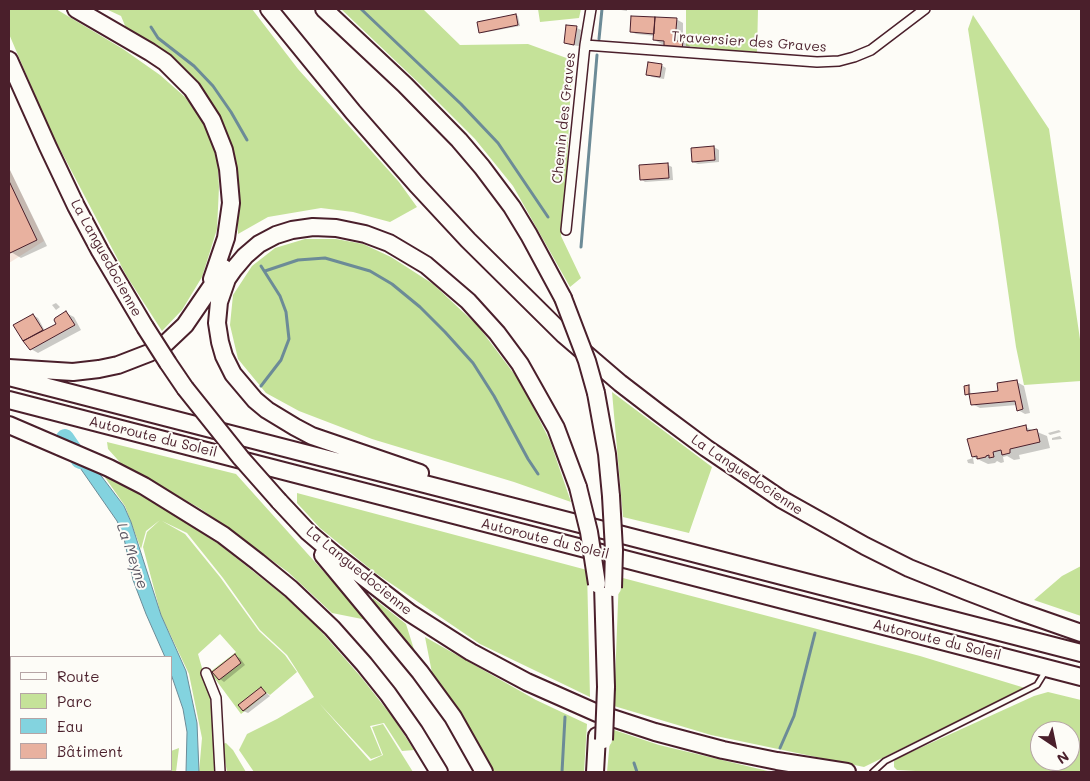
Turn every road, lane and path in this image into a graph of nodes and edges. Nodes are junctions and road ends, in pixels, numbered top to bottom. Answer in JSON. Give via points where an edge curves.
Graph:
{"nodes":[{"id":1,"x":76,"y":9,"type":"edge"},
{"id":2,"x":269,"y":9,"type":"edge"},
{"id":3,"x":324,"y":9,"type":"edge"},
{"id":4,"x":591,"y":9,"type":"edge"},
{"id":5,"x":925,"y":9,"type":"edge"},
{"id":6,"x":585,"y":45,"type":"junction"},
{"id":7,"x":9,"y":60,"type":"edge"},
{"id":8,"x":566,"y":230,"type":"dead end"},
{"id":9,"x":206,"y":296,"type":"junction"},
{"id":10,"x":9,"y":368,"type":"edge"},
{"id":11,"x":9,"y":377,"type":"edge"},
{"id":12,"x":9,"y":400,"type":"edge"},
{"id":13,"x":9,"y":425,"type":"edge"},
{"id":14,"x":582,"y":488,"type":"junction"},
{"id":15,"x":279,"y":501,"type":"junction"},
{"id":16,"x":526,"y":510,"type":"junction"},
{"id":17,"x":604,"y":586,"type":"junction"},
{"id":18,"x":1081,"y":633,"type":"edge"},
{"id":19,"x":1081,"y":653,"type":"edge"},
{"id":20,"x":1047,"y":668,"type":"junction"},
{"id":21,"x":206,"y":673,"type":"dead end"},
{"id":22,"x":1081,"y":677,"type":"edge"},
{"id":23,"x":601,"y":738,"type":"junction"},
{"id":24,"x":220,"y":772,"type":"edge"},
{"id":25,"x":440,"y":772,"type":"edge"},
{"id":26,"x":484,"y":772,"type":"edge"},
{"id":27,"x":595,"y":772,"type":"edge"},
{"id":28,"x":602,"y":772,"type":"edge"},
{"id":29,"x":847,"y":772,"type":"edge"},
{"id":30,"x":874,"y":772,"type":"edge"}],
"edges":[{"from":1,"to":9,"type":"highway","via":[[165,62],[192,89],[212,120],[224,150],[231,203],[226,238]]},
{"from":2,"to":18,"type":"highway","name":"La Languedocienne","via":[[416,184],[468,240],[564,335],[659,413],[774,494],[865,546],[909,568],[1018,612]]},
{"from":3,"to":17,"type":"highway","bridge":true,"via":[[405,85],[482,167],[520,221],[563,298],[596,393],[607,454],[614,550]]},
{"from":4,"to":6,"type":"street","name":"Chemin des Graves"},
{"from":5,"to":6,"type":"street","name":"Traversier des Graves","via":[[871,50],[839,61]]},
{"from":6,"to":8,"type":"street","name":"Chemin des Graves"},
{"from":7,"to":15,"type":"highway","name":"La Languedocienne","bridge":true,"via":[[84,220],[144,327],[185,388]]},
{"from":9,"to":10,"type":"highway","via":[[176,335],[137,359],[99,370]]},
{"from":9,"to":14,"type":"highway","via":[[238,250],[253,238],[283,224],[305,220],[343,221],[398,241],[456,281],[508,338],[553,408],[568,439]]},
{"from":11,"to":16,"type":"highway","name":"Autoroute du Soleil"},
{"from":12,"to":20,"type":"highway","name":"Autoroute du Soleil"},
{"from":13,"to":25,"type":"highway","via":[[144,486],[223,535],[291,589],[332,628],[388,694]]},
{"from":14,"to":16,"type":"highway","via":[[548,413],[520,364],[483,317],[426,266],[377,238],[325,227],[284,232],[259,244],[245,256],[227,280],[219,302],[217,323],[228,365],[255,400],[312,436]]},
{"from":14,"to":17,"type":"highway","via":[[598,541]]},
{"from":15,"to":26,"type":"highway","via":[[420,672],[457,724]]},
{"from":15,"to":29,"type":"highway","name":"La Languedocienne","via":[[335,556],[410,613],[527,682],[596,713],[655,732],[732,752]]},
{"from":16,"to":19,"type":"highway","name":"Autoroute du Soleil"},
{"from":17,"to":23,"type":"highway","bridge":true},
{"from":20,"to":22,"type":"highway","name":"Autoroute du Soleil"},
{"from":20,"to":30,"type":"lane","via":[[1037,685],[885,761]]},
{"from":21,"to":24,"type":"street","via":[[216,698]]},
{"from":23,"to":27,"type":"highway"},
{"from":23,"to":28,"type":"highway"}]}
